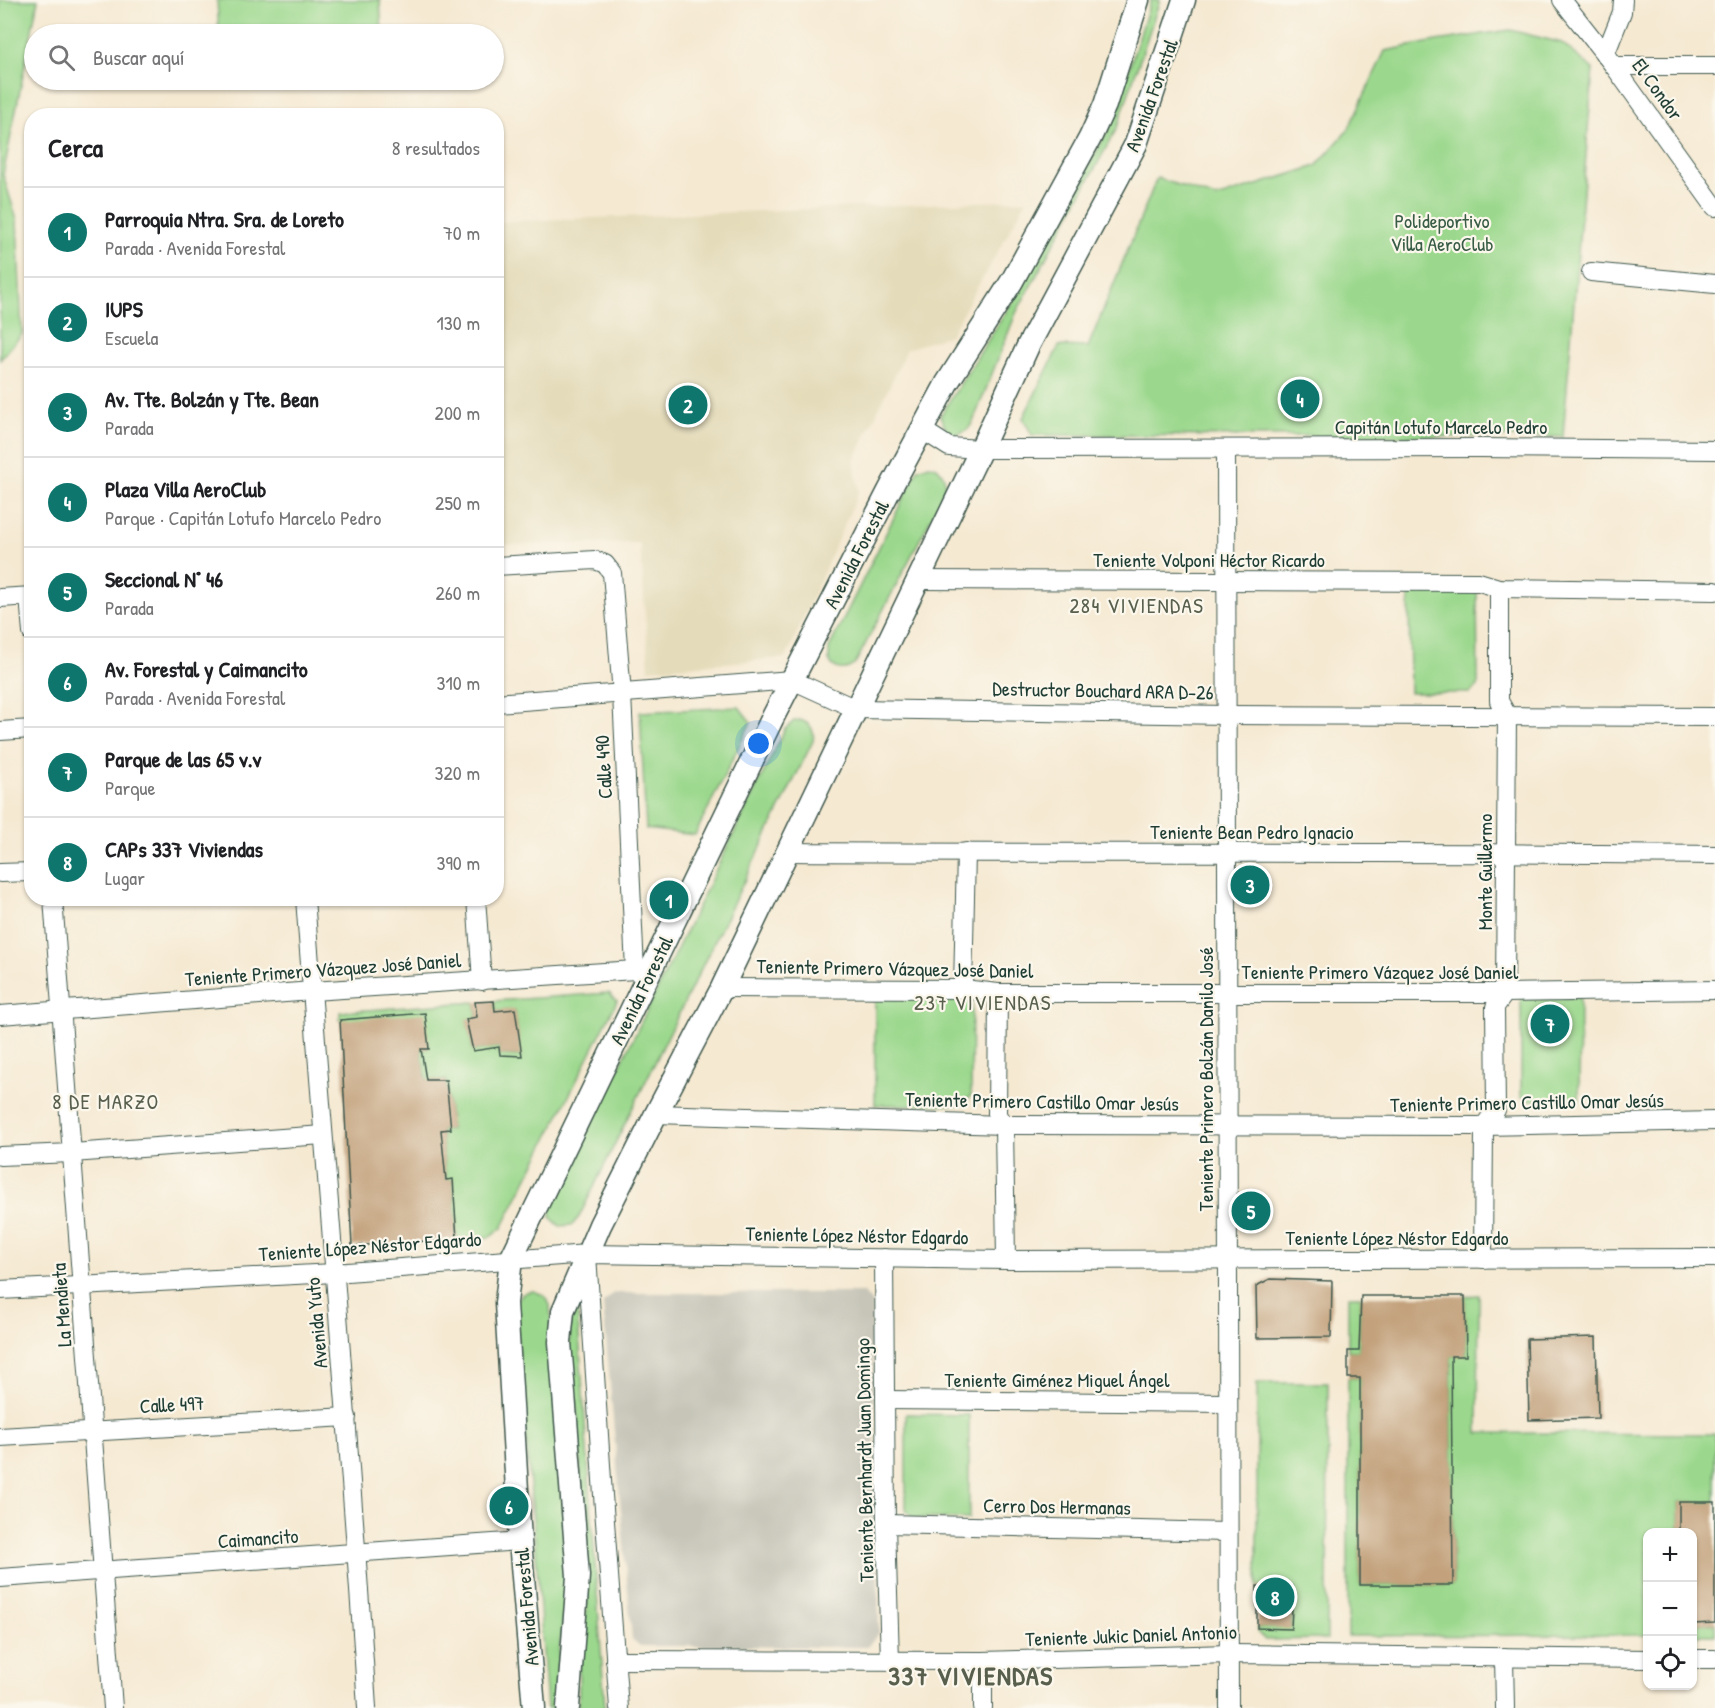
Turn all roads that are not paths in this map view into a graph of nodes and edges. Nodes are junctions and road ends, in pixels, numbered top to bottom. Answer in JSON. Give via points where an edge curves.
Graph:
{"nodes":[{"id":1,"x":1138,"y":0,"type":"edge"},
{"id":2,"x":1184,"y":0,"type":"edge"},
{"id":3,"x":1562,"y":0,"type":"edge"},
{"id":4,"x":1623,"y":0,"type":"edge"},
{"id":5,"x":1610,"y":60,"type":"junction"},
{"id":6,"x":1715,"y":66,"type":"edge"},
{"id":7,"x":1715,"y":207,"type":"edge"},
{"id":8,"x":1591,"y":272,"type":"dead end"},
{"id":9,"x":1715,"y":284,"type":"edge"},
{"id":10,"x":921,"y":429,"type":"junction"},
{"id":11,"x":981,"y":449,"type":"junction"},
{"id":12,"x":1226,"y":450,"type":"junction"},
{"id":13,"x":1715,"y":450,"type":"edge"},
{"id":14,"x":504,"y":566,"type":"edge"},
{"id":15,"x":919,"y":580,"type":"junction"},
{"id":16,"x":1226,"y":581,"type":"junction"},
{"id":17,"x":1499,"y":588,"type":"junction"},
{"id":18,"x":1715,"y":591,"type":"edge"},
{"id":19,"x":24,"y":596,"type":"edge"},
{"id":20,"x":0,"y":598,"type":"edge"},
{"id":21,"x":792,"y":680,"type":"junction"},
{"id":22,"x":622,"y":694,"type":"junction"},
{"id":23,"x":504,"y":703,"type":"edge"},
{"id":24,"x":856,"y":709,"type":"junction"},
{"id":25,"x":1227,"y":715,"type":"junction"},
{"id":26,"x":1507,"y":715,"type":"junction"},
{"id":27,"x":1715,"y":717,"type":"edge"},
{"id":28,"x":24,"y":730,"type":"edge"},
{"id":29,"x":0,"y":731,"type":"edge"},
{"id":30,"x":788,"y":852,"type":"junction"},
{"id":31,"x":966,"y":852,"type":"junction"},
{"id":32,"x":1507,"y":852,"type":"junction"},
{"id":33,"x":1228,"y":854,"type":"junction"},
{"id":34,"x":1715,"y":855,"type":"edge"},
{"id":35,"x":24,"y":872,"type":"edge"},
{"id":36,"x":0,"y":873,"type":"edge"},
{"id":37,"x":54,"y":906,"type":"edge"},
{"id":38,"x":306,"y":906,"type":"edge"},
{"id":39,"x":477,"y":906,"type":"edge"},
{"id":40,"x":641,"y":975,"type":"junction"},
{"id":41,"x":482,"y":981,"type":"junction"},
{"id":42,"x":722,"y":988,"type":"junction"},
{"id":43,"x":963,"y":989,"type":"junction"},
{"id":44,"x":1715,"y":990,"type":"edge"},
{"id":45,"x":312,"y":991,"type":"junction"},
{"id":46,"x":998,"y":993,"type":"junction"},
{"id":47,"x":1505,"y":993,"type":"junction"},
{"id":48,"x":1227,"y":994,"type":"junction"},
{"id":49,"x":61,"y":1010,"type":"junction"},
{"id":50,"x":0,"y":1015,"type":"edge"},
{"id":51,"x":656,"y":1114,"type":"junction"},
{"id":52,"x":1715,"y":1121,"type":"edge"},
{"id":53,"x":1004,"y":1125,"type":"junction"},
{"id":54,"x":1228,"y":1125,"type":"junction"},
{"id":55,"x":1484,"y":1126,"type":"junction"},
{"id":56,"x":323,"y":1135,"type":"junction"},
{"id":57,"x":72,"y":1153,"type":"junction"},
{"id":58,"x":0,"y":1156,"type":"edge"},
{"id":59,"x":587,"y":1254,"type":"junction"},
{"id":60,"x":884,"y":1258,"type":"junction"},
{"id":61,"x":1715,"y":1258,"type":"edge"},
{"id":62,"x":511,"y":1259,"type":"junction"},
{"id":63,"x":1483,"y":1259,"type":"junction"},
{"id":64,"x":1006,"y":1260,"type":"junction"},
{"id":65,"x":1228,"y":1260,"type":"junction"},
{"id":66,"x":334,"y":1273,"type":"junction"},
{"id":67,"x":82,"y":1286,"type":"junction"},
{"id":68,"x":0,"y":1290,"type":"edge"},
{"id":69,"x":885,"y":1400,"type":"junction"},
{"id":70,"x":1228,"y":1403,"type":"junction"},
{"id":71,"x":347,"y":1417,"type":"junction"},
{"id":72,"x":92,"y":1431,"type":"junction"},
{"id":73,"x":0,"y":1437,"type":"edge"},
{"id":74,"x":886,"y":1524,"type":"junction"},
{"id":75,"x":1227,"y":1532,"type":"junction"},
{"id":76,"x":520,"y":1541,"type":"junction"},
{"id":77,"x":357,"y":1554,"type":"junction"},
{"id":78,"x":103,"y":1572,"type":"junction"},
{"id":79,"x":0,"y":1578,"type":"edge"},
{"id":80,"x":1230,"y":1653,"type":"junction"},
{"id":81,"x":1504,"y":1657,"type":"junction"},
{"id":82,"x":1643,"y":1659,"type":"edge"},
{"id":83,"x":1697,"y":1659,"type":"edge"},
{"id":84,"x":1715,"y":1659,"type":"edge"},
{"id":85,"x":615,"y":1660,"type":"junction"},
{"id":86,"x":890,"y":1661,"type":"junction"},
{"id":87,"x":983,"y":1661,"type":"junction"},
{"id":88,"x":113,"y":1708,"type":"edge"},
{"id":89,"x":367,"y":1708,"type":"edge"},
{"id":90,"x":534,"y":1708,"type":"edge"},
{"id":91,"x":568,"y":1708,"type":"edge"},
{"id":92,"x":620,"y":1708,"type":"edge"},
{"id":93,"x":984,"y":1708,"type":"edge"},
{"id":94,"x":1229,"y":1708,"type":"edge"},
{"id":95,"x":1505,"y":1708,"type":"edge"}],
"edges":[{"from":1,"to":10,"type":"main road","name":"Avenida Forestal","via":[[1105,105],[1090,138],[1012,281]]},
{"from":2,"to":11,"type":"main road","name":"Avenida Forestal","via":[[1136,144],[1028,346]]},
{"from":3,"to":5,"type":"street","name":"El Condor"},
{"from":4,"to":5,"type":"street"},
{"from":5,"to":6,"type":"street"},
{"from":5,"to":7,"type":"street","name":"El Condor"},
{"from":8,"to":9,"type":"street"},
{"from":10,"to":11,"type":"street","name":"Capitán Lotufo Marcelo Pedro","via":[[949,447]]},
{"from":10,"to":21,"type":"main road","name":"Avenida Forestal"},
{"from":11,"to":12,"type":"street","name":"Capitán Lotufo Marcelo Pedro"},
{"from":11,"to":15,"type":"main road","name":"Avenida Forestal"},
{"from":12,"to":13,"type":"street","name":"Capitán Lotufo Marcelo Pedro"},
{"from":12,"to":16,"type":"street","name":"Teniente Primero Bolzán Danilo José"},
{"from":14,"to":22,"type":"street","name":"Calle 490","via":[[595,560],[605,564],[612,573]]},
{"from":15,"to":16,"type":"street","name":"Teniente Volponi Héctor Ricardo"},
{"from":15,"to":24,"type":"main road","name":"Avenida Forestal"},
{"from":16,"to":17,"type":"street","name":"Teniente Volponi Héctor Ricardo","via":[[1479,582]]},
{"from":16,"to":25,"type":"street","name":"Teniente Primero Bolzán Danilo José"},
{"from":17,"to":18,"type":"street","name":"Teniente Volponi Héctor Ricardo"},
{"from":17,"to":26,"type":"street","name":"Monte Guillermo","via":[[1499,701]]},
{"from":19,"to":20,"type":"street"},
{"from":21,"to":22,"type":"street","name":"Destructor Bouchard ARA D-26"},
{"from":21,"to":24,"type":"street","name":"Destructor Bouchard ARA D-26"},
{"from":21,"to":40,"type":"main road","name":"Avenida Forestal"},
{"from":22,"to":23,"type":"street","name":"Destructor Bouchard ARA D-26"},
{"from":22,"to":40,"type":"street","name":"Calle 490"},
{"from":24,"to":25,"type":"street","name":"Destructor Bouchard ARA D-26"},
{"from":24,"to":30,"type":"main road","name":"Avenida Forestal"},
{"from":25,"to":26,"type":"street","name":"Destructor Bouchard ARA D-26"},
{"from":25,"to":33,"type":"street","name":"Teniente Primero Bolzán Danilo José"},
{"from":26,"to":27,"type":"street","name":"Destructor Bouchard ARA D-26"},
{"from":26,"to":32,"type":"street","name":"Monte Guillermo"},
{"from":28,"to":29,"type":"street"},
{"from":30,"to":31,"type":"street","name":"Teniente Bean Pedro Ignacio"},
{"from":30,"to":42,"type":"main road","name":"Avenida Forestal"},
{"from":31,"to":33,"type":"street","name":"Teniente Bean Pedro Ignacio"},
{"from":31,"to":43,"type":"street"},
{"from":32,"to":33,"type":"street","name":"Teniente Bean Pedro Ignacio"},
{"from":32,"to":34,"type":"street","name":"Teniente Bean Pedro Ignacio"},
{"from":32,"to":47,"type":"street","name":"Monte Guillermo"},
{"from":33,"to":48,"type":"street","name":"Teniente Primero Bolzán Danilo José"},
{"from":35,"to":36,"type":"street"},
{"from":37,"to":49,"type":"street","name":"La Mendieta"},
{"from":38,"to":45,"type":"street","name":"Avenida Yuto"},
{"from":39,"to":41,"type":"street"},
{"from":40,"to":41,"type":"street","name":"Teniente Primero Vázquez José Daniel"},
{"from":40,"to":62,"type":"main road","name":"Avenida Forestal"},
{"from":41,"to":45,"type":"street","name":"Teniente Primero Vázquez José Daniel"},
{"from":42,"to":43,"type":"street","name":"Teniente Primero Vázquez José Daniel"},
{"from":42,"to":51,"type":"main road","name":"Avenida Forestal"},
{"from":43,"to":46,"type":"street","name":"Teniente Primero Vázquez José Daniel"},
{"from":44,"to":47,"type":"street","name":"Teniente Primero Vázquez José Daniel"},
{"from":45,"to":49,"type":"street","name":"Teniente Primero Vázquez José Daniel"},
{"from":45,"to":56,"type":"street","name":"Avenida Yuto"},
{"from":46,"to":48,"type":"street","name":"Teniente Primero Vázquez José Daniel"},
{"from":46,"to":53,"type":"street","via":[[997,1115]]},
{"from":47,"to":48,"type":"street","name":"Teniente Primero Vázquez José Daniel"},
{"from":47,"to":55,"type":"street","name":"Monte Guillermo","via":[[1495,1007],[1496,1110]]},
{"from":48,"to":54,"type":"street","name":"Teniente Primero Bolzán Danilo José"},
{"from":49,"to":50,"type":"street","name":"Teniente Primero Vázquez José Daniel"},
{"from":49,"to":57,"type":"street","name":"La Mendieta"},
{"from":51,"to":53,"type":"street","name":"Teniente Primero Castillo Omar Jesús"},
{"from":51,"to":59,"type":"main road","name":"Avenida Forestal"},
{"from":52,"to":55,"type":"street","name":"Teniente Primero Castillo Omar Jesús"},
{"from":53,"to":54,"type":"street","name":"Teniente Primero Castillo Omar Jesús"},
{"from":53,"to":64,"type":"street"},
{"from":54,"to":55,"type":"street","name":"Teniente Primero Castillo Omar Jesús"},
{"from":54,"to":65,"type":"street","name":"Teniente Primero Bolzán Danilo José"},
{"from":55,"to":63,"type":"street","name":"Monte Guillermo"},
{"from":56,"to":57,"type":"street"},
{"from":56,"to":66,"type":"street","name":"Avenida Yuto"},
{"from":57,"to":58,"type":"street"},
{"from":57,"to":67,"type":"street","name":"La Mendieta"},
{"from":59,"to":60,"type":"street","name":"Teniente López Néstor Edgardo"},
{"from":59,"to":62,"type":"street","name":"Teniente López Néstor Edgardo"},
{"from":59,"to":85,"type":"street"},
{"from":59,"to":91,"type":"main road","name":"Avenida Forestal","via":[[563,1311],[560,1342],[578,1576]]},
{"from":60,"to":64,"type":"street","name":"Teniente López Néstor Edgardo"},
{"from":60,"to":69,"type":"street","name":"Teniente Bernhardt Juan Domingo"},
{"from":61,"to":63,"type":"street","name":"Teniente López Néstor Edgardo"},
{"from":62,"to":66,"type":"street","name":"Teniente López Néstor Edgardo"},
{"from":62,"to":76,"type":"main road","name":"Avenida Forestal","via":[[505,1297]]},
{"from":63,"to":65,"type":"street","name":"Teniente López Néstor Edgardo"},
{"from":64,"to":65,"type":"street","name":"Teniente López Néstor Edgardo"},
{"from":65,"to":70,"type":"street","name":"Teniente Primero Bolzán Danilo José"},
{"from":66,"to":67,"type":"street","name":"Teniente López Néstor Edgardo"},
{"from":66,"to":71,"type":"street","name":"Avenida Yuto"},
{"from":67,"to":68,"type":"street","name":"Teniente López Néstor Edgardo"},
{"from":67,"to":72,"type":"street","name":"La Mendieta"},
{"from":69,"to":70,"type":"street","name":"Teniente Giménez Miguel Ángel"},
{"from":69,"to":74,"type":"street","name":"Teniente Bernhardt Juan Domingo"},
{"from":70,"to":75,"type":"street","name":"Teniente Primero Bolzán Danilo José"},
{"from":71,"to":72,"type":"street","name":"Calle 497"},
{"from":71,"to":77,"type":"street","name":"Avenida Yuto"},
{"from":72,"to":73,"type":"street","name":"Calle 497"},
{"from":72,"to":78,"type":"street","name":"La Mendieta"},
{"from":74,"to":75,"type":"street","name":"Cerro Dos Hermanas"},
{"from":74,"to":86,"type":"street","name":"Teniente Bernhardt Juan Domingo"},
{"from":75,"to":80,"type":"street","name":"Teniente Primero Bolzán Danilo José"},
{"from":76,"to":77,"type":"street","name":"Caimancito"},
{"from":76,"to":90,"type":"main road","name":"Avenida Forestal"},
{"from":77,"to":78,"type":"street","name":"Caimancito"},
{"from":77,"to":89,"type":"street","name":"Avenida Yuto"},
{"from":78,"to":79,"type":"street","name":"Caimancito"},
{"from":78,"to":88,"type":"street","name":"La Mendieta"},
{"from":80,"to":81,"type":"street","name":"Teniente Jukic Daniel Antonio"},
{"from":80,"to":87,"type":"street","name":"Teniente Jukic Daniel Antonio"},
{"from":80,"to":94,"type":"street","name":"Teniente Primero Bolzán Danilo José"},
{"from":81,"to":82,"type":"street","name":"Teniente Jukic Daniel Antonio"},
{"from":81,"to":95,"type":"street"},
{"from":83,"to":84,"type":"street"},
{"from":85,"to":86,"type":"street","name":"Teniente Jukic Daniel Antonio"},
{"from":85,"to":92,"type":"street"},
{"from":86,"to":87,"type":"street","name":"Teniente Jukic Daniel Antonio"},
{"from":87,"to":93,"type":"street"}]}
